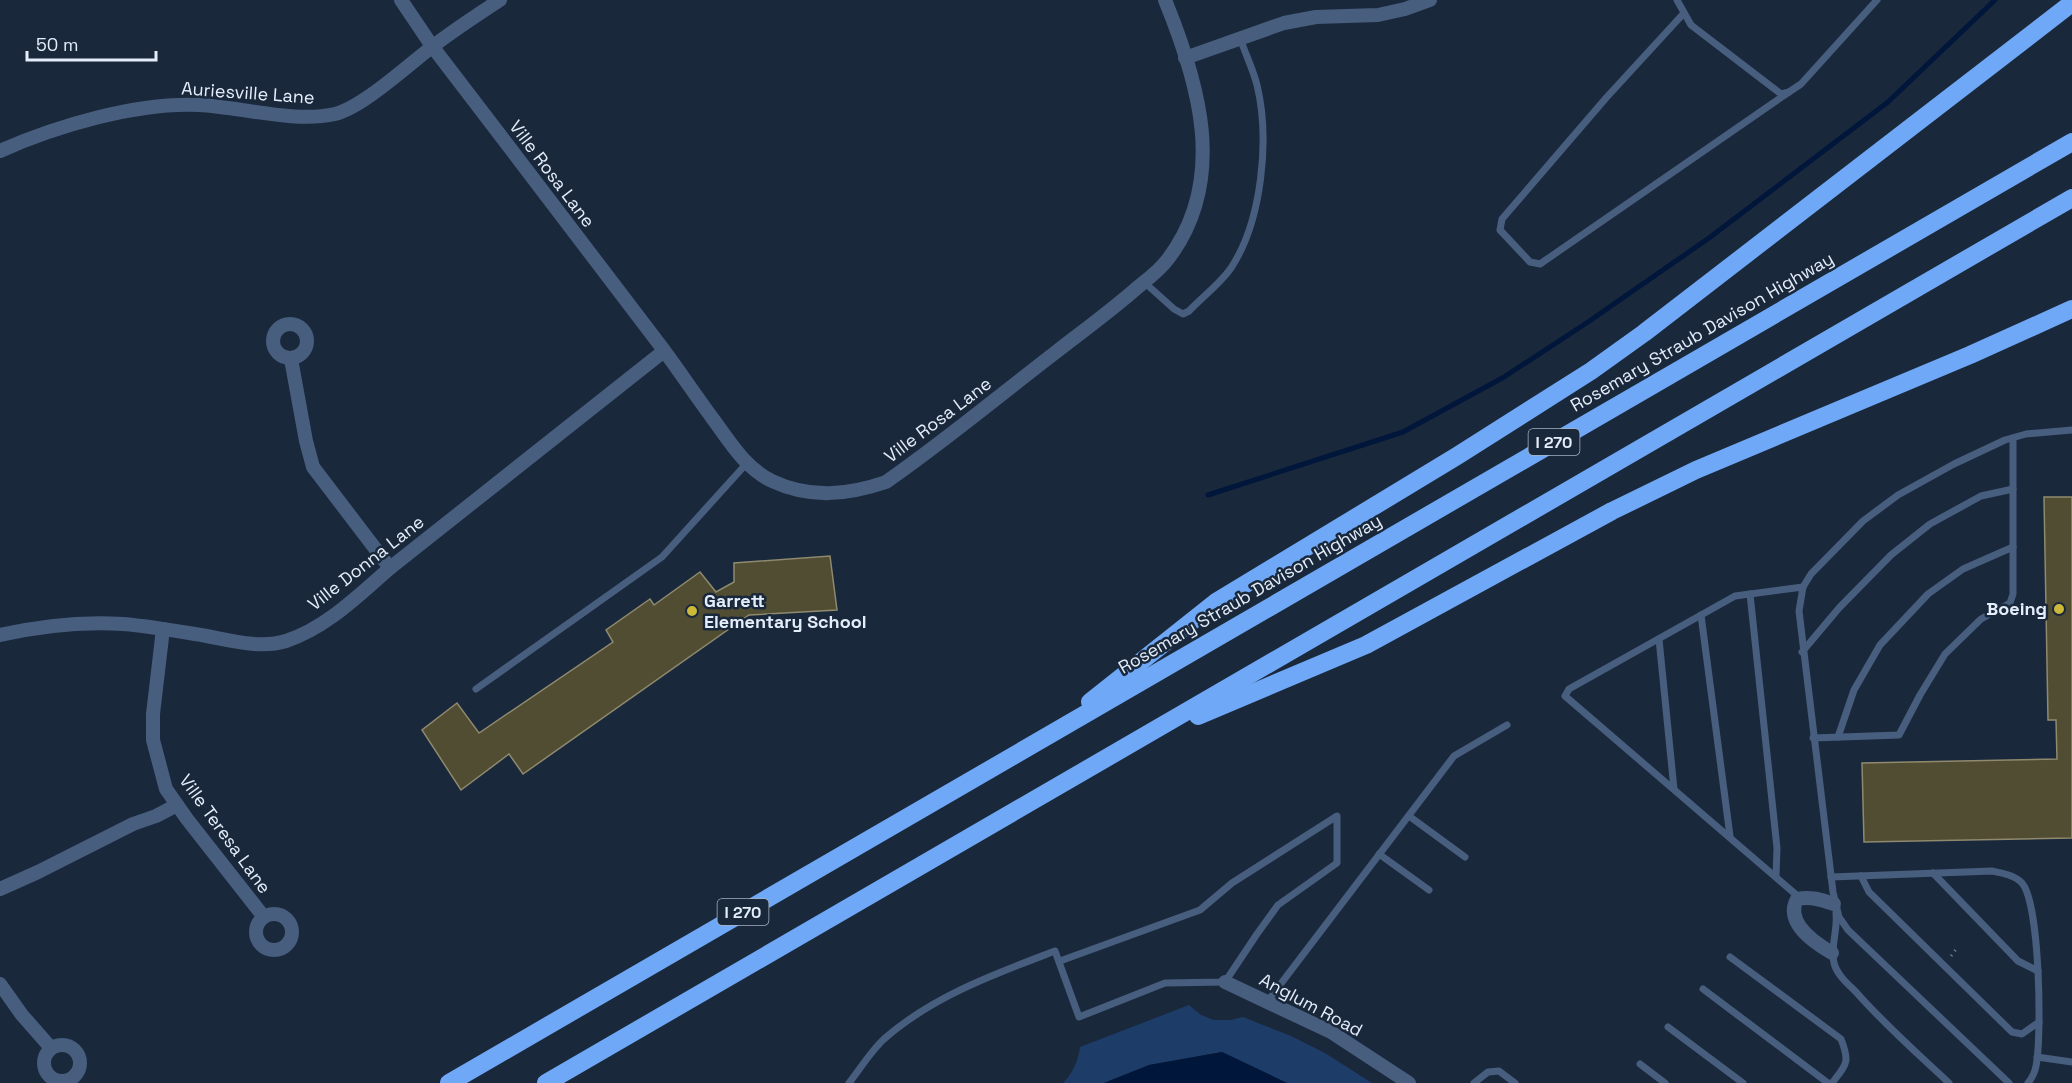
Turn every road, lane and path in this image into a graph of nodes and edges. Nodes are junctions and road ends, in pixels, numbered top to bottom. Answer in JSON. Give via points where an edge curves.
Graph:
{"nodes":[{"id":1,"x":401,"y":0,"type":"edge"},
{"id":2,"x":500,"y":0,"type":"edge"},
{"id":3,"x":1165,"y":0,"type":"edge"},
{"id":4,"x":1430,"y":0,"type":"edge"},
{"id":5,"x":1677,"y":0,"type":"edge"},
{"id":6,"x":1877,"y":0,"type":"edge"},
{"id":7,"x":2072,"y":3,"type":"edge"},
{"id":8,"x":1684,"y":13,"type":"junction"},
{"id":9,"x":1240,"y":38,"type":"junction"},
{"id":10,"x":432,"y":46,"type":"junction"},
{"id":11,"x":1185,"y":57,"type":"junction"},
{"id":12,"x":1790,"y":92,"type":"junction"},
{"id":13,"x":2072,"y":142,"type":"edge"},
{"id":14,"x":0,"y":151,"type":"edge"},
{"id":15,"x":2072,"y":198,"type":"edge"},
{"id":16,"x":1144,"y":282,"type":"junction"},
{"id":17,"x":2072,"y":309,"type":"edge"},
{"id":18,"x":664,"y":351,"type":"junction"},
{"id":19,"x":291,"y":359,"type":"dead end"},
{"id":20,"x":2072,"y":430,"type":"edge"},
{"id":21,"x":2013,"y":438,"type":"junction"},
{"id":22,"x":747,"y":463,"type":"junction"},
{"id":23,"x":2013,"y":489,"type":"junction"},
{"id":24,"x":2013,"y":547,"type":"junction"},
{"id":25,"x":390,"y":568,"type":"junction"},
{"id":26,"x":1803,"y":587,"type":"junction"},
{"id":27,"x":1750,"y":594,"type":"junction"},
{"id":28,"x":1701,"y":615,"type":"junction"},
{"id":29,"x":163,"y":629,"type":"junction"},
{"id":30,"x":0,"y":636,"type":"edge"},
{"id":31,"x":1659,"y":639,"type":"junction"},
{"id":32,"x":1802,"y":652,"type":"junction"},
{"id":33,"x":476,"y":689,"type":"dead end"},
{"id":34,"x":1507,"y":725,"type":"dead end"},
{"id":35,"x":1838,"y":737,"type":"junction"},
{"id":36,"x":1813,"y":738,"type":"junction"},
{"id":37,"x":1038,"y":743,"type":"junction"},
{"id":38,"x":1127,"y":746,"type":"junction"},
{"id":39,"x":1674,"y":789,"type":"junction"},
{"id":40,"x":177,"y":805,"type":"junction"},
{"id":41,"x":1408,"y":816,"type":"junction"},
{"id":42,"x":1730,"y":836,"type":"junction"},
{"id":43,"x":1379,"y":854,"type":"junction"},
{"id":44,"x":1465,"y":857,"type":"dead end"},
{"id":45,"x":1933,"y":873,"type":"junction"},
{"id":46,"x":1776,"y":876,"type":"junction"},
{"id":47,"x":1861,"y":876,"type":"junction"},
{"id":48,"x":1831,"y":877,"type":"junction"},
{"id":49,"x":0,"y":889,"type":"edge"},
{"id":50,"x":1429,"y":890,"type":"dead end"},
{"id":51,"x":1800,"y":898,"type":"junction"},
{"id":52,"x":1834,"y":904,"type":"junction"},
{"id":53,"x":264,"y":917,"type":"dead end"},
{"id":54,"x":1958,"y":948,"type":"dead end"},
{"id":55,"x":1832,"y":953,"type":"junction"},
{"id":56,"x":1730,"y":957,"type":"dead end"},
{"id":57,"x":1950,"y":957,"type":"dead end"},
{"id":58,"x":1059,"y":961,"type":"junction"},
{"id":59,"x":2038,"y":970,"type":"junction"},
{"id":60,"x":1225,"y":982,"type":"junction"},
{"id":61,"x":0,"y":984,"type":"edge"},
{"id":62,"x":1703,"y":988,"type":"dead end"},
{"id":63,"x":1267,"y":1002,"type":"junction"},
{"id":64,"x":2040,"y":1022,"type":"junction"},
{"id":65,"x":1668,"y":1027,"type":"dead end"},
{"id":66,"x":51,"y":1048,"type":"dead end"},
{"id":67,"x":2037,"y":1057,"type":"junction"},
{"id":68,"x":2072,"y":1062,"type":"edge"},
{"id":69,"x":1640,"y":1064,"type":"dead end"},
{"id":70,"x":449,"y":1083,"type":"edge"},
{"id":71,"x":546,"y":1083,"type":"edge"},
{"id":72,"x":849,"y":1083,"type":"edge"},
{"id":73,"x":1407,"y":1083,"type":"edge"},
{"id":74,"x":1474,"y":1083,"type":"edge"},
{"id":75,"x":1515,"y":1083,"type":"edge"},
{"id":76,"x":1665,"y":1083,"type":"edge"},
{"id":77,"x":1743,"y":1083,"type":"edge"},
{"id":78,"x":1828,"y":1083,"type":"edge"},
{"id":79,"x":1832,"y":1083,"type":"edge"},
{"id":80,"x":1949,"y":1083,"type":"edge"},
{"id":81,"x":2009,"y":1083,"type":"edge"},
{"id":82,"x":2028,"y":1083,"type":"edge"}],
"edges":[{"from":1,"to":10,"type":"street","name":"Ville Rosa Lane"},
{"from":2,"to":10,"type":"street","name":"Auriesville Lane"},
{"from":3,"to":11,"type":"street","name":"Ville Rosa Lane"},
{"from":4,"to":9,"type":"street","via":[[1378,15],[1316,17],[1284,23]]},
{"from":5,"to":8,"type":"lane"},
{"from":6,"to":12,"type":"lane"},
{"from":7,"to":37,"type":"highway","via":[[1591,371],[1216,602]]},
{"from":8,"to":12,"type":"lane","via":[[1691,25],[1781,94]]},
{"from":8,"to":12,"type":"lane","via":[[1502,219],[1500,230],[1530,262],[1540,264]]},
{"from":9,"to":11,"type":"street"},
{"from":9,"to":16,"type":"lane","via":[[1257,85],[1263,141],[1256,204],[1246,236],[1230,268],[1183,314]]},
{"from":10,"to":14,"type":"street","name":"Auriesville Lane","via":[[372,93],[337,113],[321,116],[198,105],[163,106],[77,123]]},
{"from":10,"to":18,"type":"street","name":"Ville Rosa Lane"},
{"from":11,"to":16,"type":"street","name":"Ville Rosa Lane","via":[[1202,130],[1203,171],[1184,233],[1167,260]]},
{"from":13,"to":37,"type":"highway","name":"Rosemary Straub Davison Highway","number":"I 270"},
{"from":15,"to":38,"type":"highway","number":"I 270"},
{"from":16,"to":22,"type":"street","name":"Ville Rosa Lane","via":[[886,482],[859,491],[827,494],[772,481]]},
{"from":17,"to":38,"type":"highway","via":[[1696,470],[1602,516],[1366,645]]},
{"from":18,"to":22,"type":"street","name":"Ville Rosa Lane"},
{"from":18,"to":25,"type":"street","name":"Ville Donna Lane"},
{"from":19,"to":25,"type":"street","via":[[314,467]]},
{"from":20,"to":21,"type":"lane"},
{"from":21,"to":23,"type":"lane"},
{"from":21,"to":26,"type":"lane","via":[[1898,495],[1863,521],[1810,574]]},
{"from":22,"to":33,"type":"lane","via":[[662,557]]},
{"from":23,"to":24,"type":"lane"},
{"from":23,"to":32,"type":"lane","via":[[1981,496],[1922,530],[1883,562]]},
{"from":24,"to":35,"type":"lane","via":[[1963,569],[1928,594],[1880,645],[1854,690]]},
{"from":24,"to":35,"type":"lane","via":[[2010,603],[1981,619],[1945,654],[1899,735]]},
{"from":25,"to":29,"type":"street","name":"Ville Donna Lane","via":[[330,618],[284,642],[263,644]]},
{"from":26,"to":27,"type":"lane"},
{"from":26,"to":32,"type":"lane","via":[[1799,611]]},
{"from":27,"to":28,"type":"lane","via":[[1735,596]]},
{"from":27,"to":46,"type":"lane","via":[[1777,848]]},
{"from":28,"to":31,"type":"lane"},
{"from":28,"to":42,"type":"lane"},
{"from":29,"to":30,"type":"street","name":"Ville Donna Lane","via":[[92,623],[27,629]]},
{"from":29,"to":40,"type":"street","name":"Ville Teresa Lane","via":[[153,740],[166,789]]},
{"from":31,"to":39,"type":"lane"},
{"from":31,"to":39,"type":"lane","via":[[1569,689],[1565,696]]},
{"from":32,"to":36,"type":"lane"},
{"from":34,"to":41,"type":"lane","via":[[1454,756]]},
{"from":35,"to":36,"type":"lane"},
{"from":36,"to":48,"type":"lane"},
{"from":37,"to":70,"type":"highway","name":"Rosemary Straub Davison Highway","number":"I 270"},
{"from":38,"to":71,"type":"highway","number":"I 270"},
{"from":39,"to":42,"type":"lane"},
{"from":40,"to":49,"type":"street"},
{"from":40,"to":53,"type":"street","name":"Ville Teresa Lane"},
{"from":41,"to":43,"type":"lane"},
{"from":41,"to":44,"type":"lane"},
{"from":42,"to":46,"type":"lane"},
{"from":43,"to":50,"type":"lane"},
{"from":43,"to":63,"type":"lane"},
{"from":45,"to":47,"type":"lane"},
{"from":45,"to":59,"type":"lane","via":[[2018,961]]},
{"from":45,"to":59,"type":"lane","via":[[1992,871],[2022,883],[2030,899]]},
{"from":46,"to":51,"type":"lane"},
{"from":47,"to":48,"type":"lane"},
{"from":47,"to":64,"type":"lane","via":[[1869,892],[2012,1032],[2022,1034]]},
{"from":48,"to":52,"type":"lane"},
{"from":51,"to":52,"type":"street"},
{"from":51,"to":55,"type":"street","via":[[1794,913],[1802,931]]},
{"from":52,"to":55,"type":"lane","via":[[1837,931]]},
{"from":52,"to":81,"type":"lane","via":[[1848,930]]},
{"from":54,"to":57,"type":"path"},
{"from":55,"to":80,"type":"lane","via":[[1834,964],[1847,983]]},
{"from":56,"to":79,"type":"lane","via":[[1840,1039],[1848,1056]]},
{"from":58,"to":60,"type":"lane","via":[[1079,1017],[1166,983]]},
{"from":58,"to":60,"type":"lane","via":[[1200,910],[1232,883],[1337,816],[1337,864],[1278,905]]},
{"from":58,"to":72,"type":"lane","via":[[1055,951],[937,1000],[882,1040]]},
{"from":59,"to":64,"type":"lane"},
{"from":60,"to":63,"type":"street","name":"Anglum Road"},
{"from":61,"to":66,"type":"street"},
{"from":62,"to":78,"type":"lane"},
{"from":63,"to":73,"type":"street","name":"Anglum Road","via":[[1331,1032]]},
{"from":64,"to":67,"type":"lane"},
{"from":65,"to":77,"type":"lane"},
{"from":67,"to":68,"type":"lane"},
{"from":67,"to":82,"type":"lane"},
{"from":69,"to":76,"type":"lane"},
{"from":74,"to":75,"type":"lane","via":[[1488,1072],[1499,1071]]}]}
